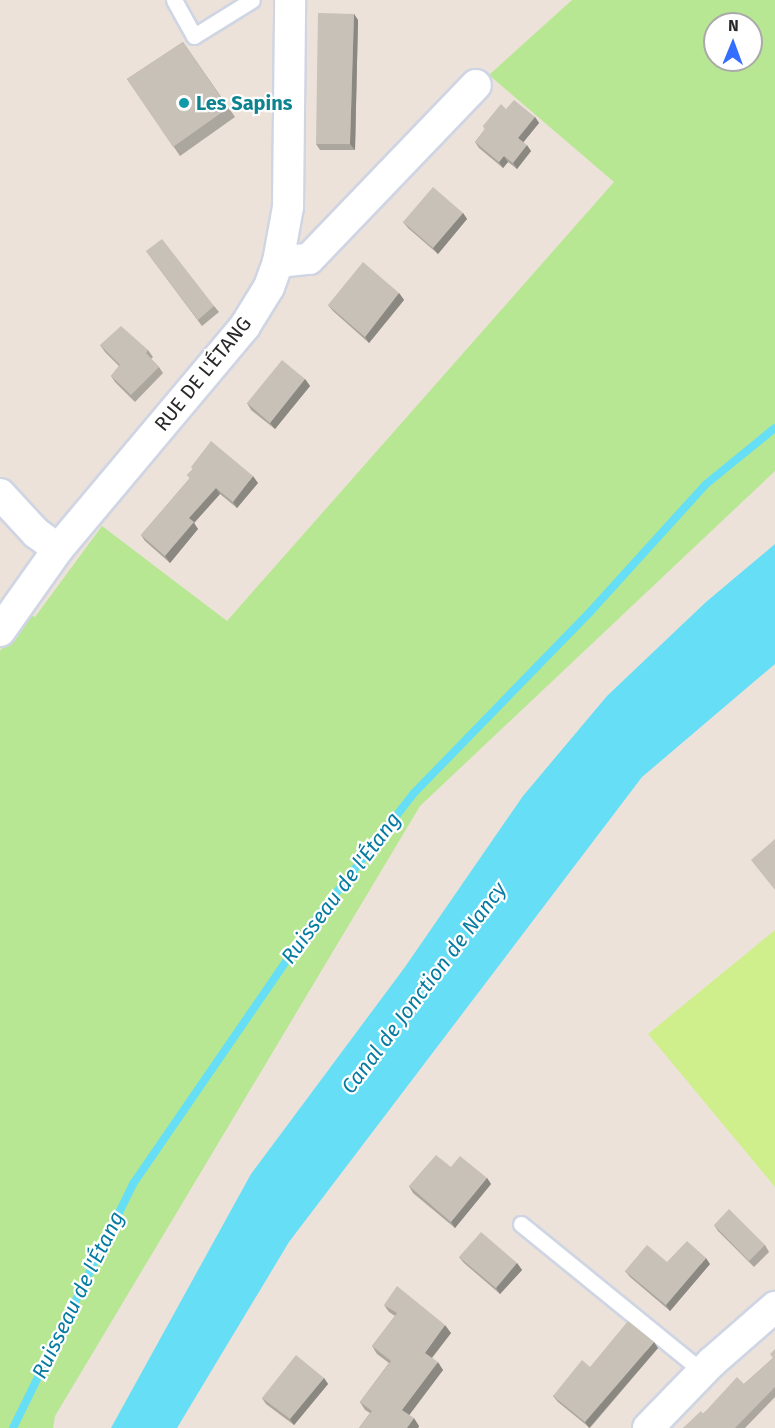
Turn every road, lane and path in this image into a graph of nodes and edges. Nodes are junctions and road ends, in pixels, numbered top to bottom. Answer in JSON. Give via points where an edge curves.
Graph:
{"nodes":[{"id":1,"x":174,"y":0,"type":"edge"},
{"id":2,"x":252,"y":0,"type":"edge"},
{"id":3,"x":290,"y":0,"type":"edge"},
{"id":4,"x":476,"y":85,"type":"dead end"},
{"id":5,"x":278,"y":262,"type":"junction"},
{"id":6,"x":0,"y":495,"type":"edge"},
{"id":7,"x":58,"y":549,"type":"junction"},
{"id":8,"x":0,"y":631,"type":"edge"},
{"id":9,"x":521,"y":1224,"type":"dead end"},
{"id":10,"x":775,"y":1307,"type":"edge"},
{"id":11,"x":703,"y":1372,"type":"junction"},
{"id":12,"x":648,"y":1428,"type":"edge"}],
"edges":[{"from":1,"to":2,"type":"lane","via":[[194,36]]},
{"from":3,"to":5,"type":"street","name":"RUE DE L'ÉTANG","via":[[288,207]]},
{"from":4,"to":5,"type":"street","via":[[309,259]]},
{"from":5,"to":7,"type":"street","name":"RUE DE L'ÉTANG","via":[[245,326]]},
{"from":6,"to":7,"type":"street"},
{"from":7,"to":8,"type":"street","name":"RUE DE L'ÉTANG"},
{"from":9,"to":11,"type":"lane"},
{"from":10,"to":11,"type":"street"},
{"from":11,"to":12,"type":"street"}]}
